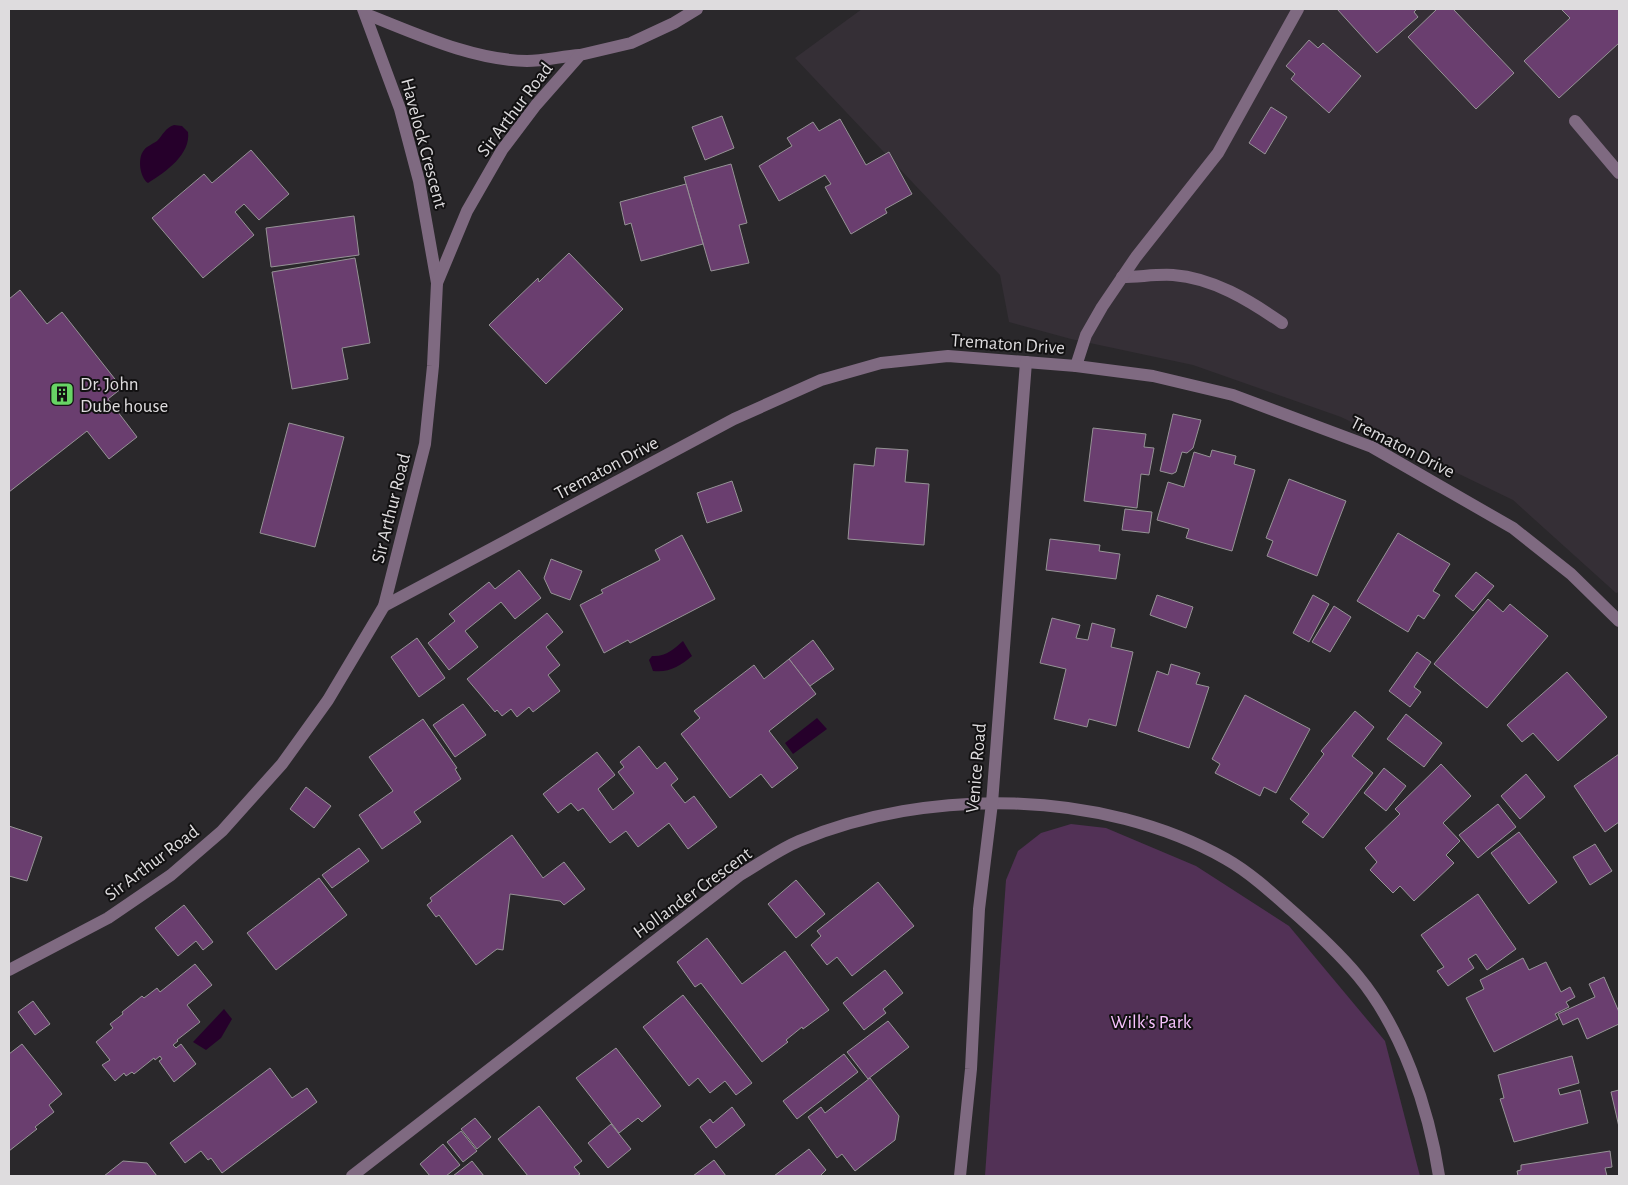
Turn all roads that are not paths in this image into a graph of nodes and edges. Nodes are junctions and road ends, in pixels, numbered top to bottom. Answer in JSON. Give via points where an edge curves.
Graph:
{"nodes":[{"id":1,"x":697,"y":9,"type":"edge"},
{"id":2,"x":1298,"y":9,"type":"edge"},
{"id":3,"x":365,"y":12,"type":"edge"},
{"id":4,"x":580,"y":54,"type":"junction"},
{"id":5,"x":1575,"y":121,"type":"dead end"},
{"id":6,"x":1619,"y":173,"type":"edge"},
{"id":7,"x":1122,"y":277,"type":"junction"},
{"id":8,"x":437,"y":283,"type":"junction"},
{"id":9,"x":1282,"y":322,"type":"dead end"},
{"id":10,"x":1026,"y":362,"type":"junction"},
{"id":11,"x":1076,"y":366,"type":"junction"},
{"id":12,"x":384,"y":606,"type":"junction"},
{"id":13,"x":1619,"y":621,"type":"edge"},
{"id":14,"x":992,"y":804,"type":"junction"},
{"id":15,"x":9,"y":970,"type":"edge"},
{"id":16,"x":352,"y":1176,"type":"edge"},
{"id":17,"x":960,"y":1176,"type":"edge"},
{"id":18,"x":1439,"y":1176,"type":"edge"}],
"edges":[{"from":1,"to":4,"type":"street","via":[[631,43]]},
{"from":2,"to":7,"type":"street","via":[[1218,153]]},
{"from":3,"to":4,"type":"street","name":"Havelock Crescent","via":[[480,55],[527,61]]},
{"from":3,"to":8,"type":"street","name":"Havelock Crescent","via":[[402,118],[419,181]]},
{"from":4,"to":8,"type":"street","name":"Sir Arthur Road","via":[[502,150],[467,211]]},
{"from":5,"to":6,"type":"street"},
{"from":7,"to":9,"type":"street","via":[[1190,278],[1226,289]]},
{"from":7,"to":11,"type":"street","via":[[1086,335]]},
{"from":8,"to":12,"type":"street","name":"Sir Arthur Road","via":[[425,444]]},
{"from":10,"to":11,"type":"street","name":"Trematon Drive"},
{"from":10,"to":12,"type":"street","name":"Trematon Drive","via":[[948,356],[881,363],[821,380],[734,419]]},
{"from":10,"to":14,"type":"street","name":"Venice Road"},
{"from":11,"to":13,"type":"street","name":"Trematon Drive","via":[[1153,376],[1233,395],[1372,447],[1513,528],[1571,574]]},
{"from":12,"to":15,"type":"street","name":"Sir Arthur Road","via":[[328,700],[282,764],[222,831],[171,875],[108,918]]},
{"from":14,"to":16,"type":"street","name":"Hollander Crescent","via":[[919,809],[866,819],[798,842],[740,876]]},
{"from":14,"to":17,"type":"street","name":"Venice Road","via":[[979,909],[971,1069]]},
{"from":14,"to":18,"type":"street","name":"Hollander Crescent","via":[[1089,811],[1133,820],[1182,838],[1227,860],[1274,894],[1359,977],[1394,1031],[1426,1114]]}]}
